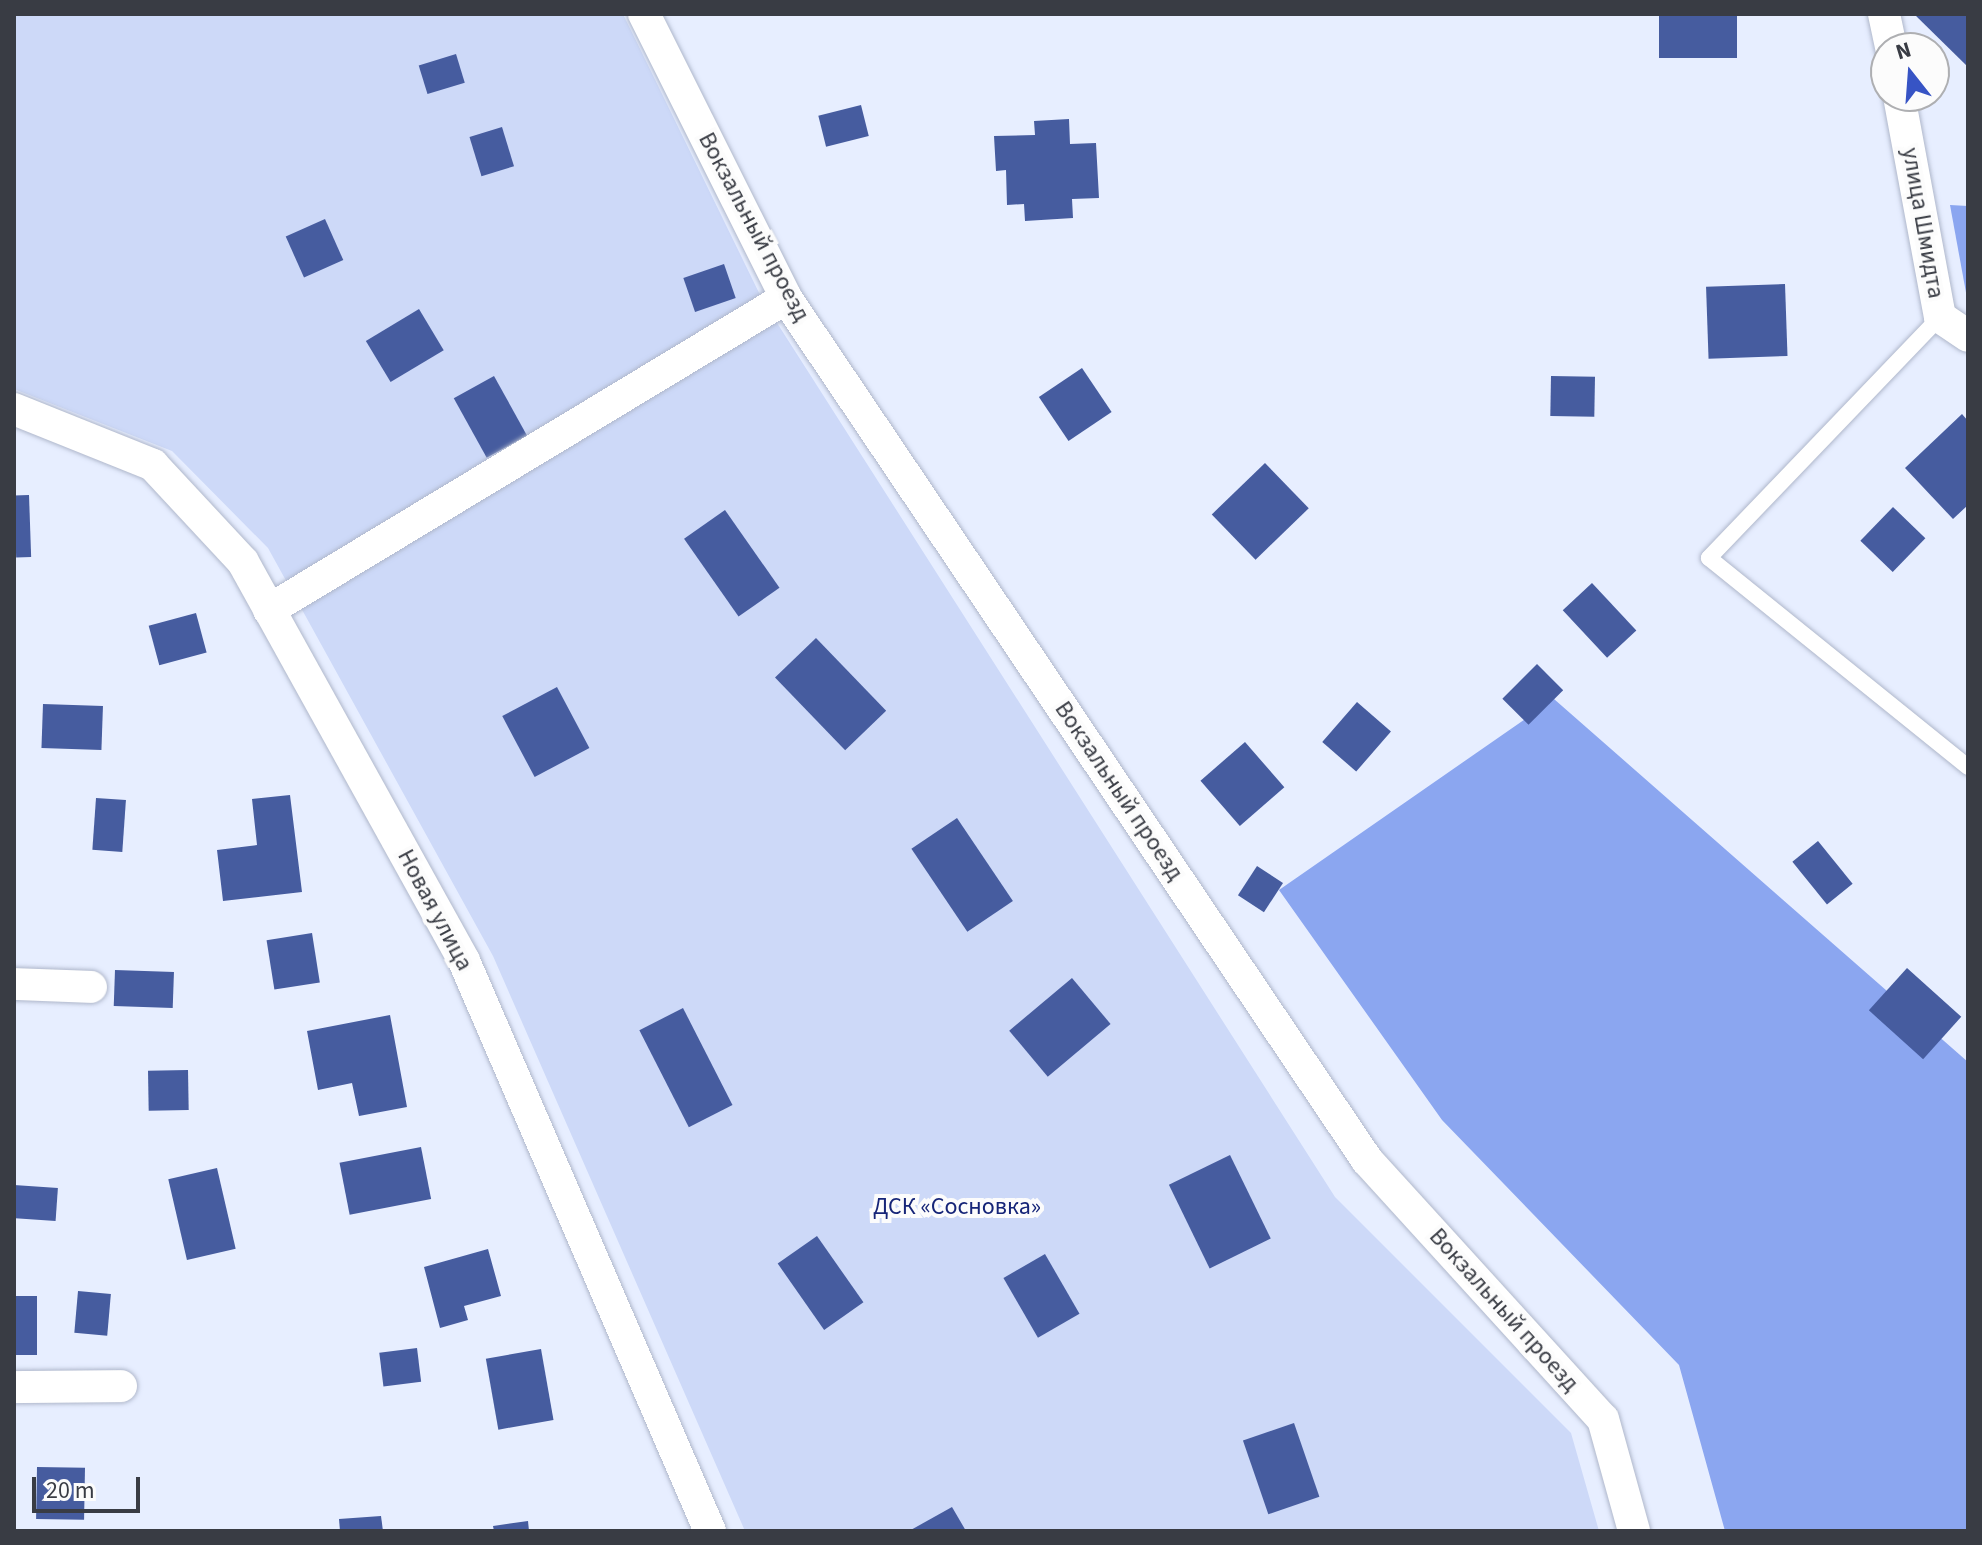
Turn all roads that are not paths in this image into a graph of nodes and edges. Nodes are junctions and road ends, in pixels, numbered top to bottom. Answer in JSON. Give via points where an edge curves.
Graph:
{"nodes":[{"id":1,"x":644,"y":14,"type":"edge"},
{"id":2,"x":1902,"y":112,"type":"edge"},
{"id":3,"x":786,"y":298,"type":"junction"},
{"id":4,"x":1940,"y":317,"type":"junction"},
{"id":5,"x":1968,"y":336,"type":"edge"},
{"id":6,"x":14,"y":409,"type":"edge"},
{"id":7,"x":269,"y":610,"type":"junction"},
{"id":8,"x":1968,"y":767,"type":"edge"},
{"id":9,"x":14,"y":984,"type":"edge"},
{"id":10,"x":91,"y":987,"type":"dead end"},
{"id":11,"x":121,"y":1386,"type":"dead end"},
{"id":12,"x":14,"y":1387,"type":"edge"},
{"id":13,"x":710,"y":1531,"type":"edge"},
{"id":14,"x":1634,"y":1531,"type":"edge"}],
"edges":[{"from":1,"to":3,"type":"street","name":"Вокзальный проезд"},
{"from":2,"to":4,"type":"street","name":"улица Шмидта"},
{"from":3,"to":7,"type":"street"},
{"from":3,"to":14,"type":"street","name":"Вокзальный проезд","via":[[1367,1160],[1603,1419]]},
{"from":4,"to":5,"type":"street","name":"улица Шмидта"},
{"from":4,"to":8,"type":"lane","via":[[1709,558]]},
{"from":6,"to":7,"type":"street","name":"Новая улица","via":[[153,465],[243,562]]},
{"from":7,"to":13,"type":"street","name":"Новая улица","via":[[464,961]]},
{"from":9,"to":10,"type":"street"},
{"from":11,"to":12,"type":"street"}]}
